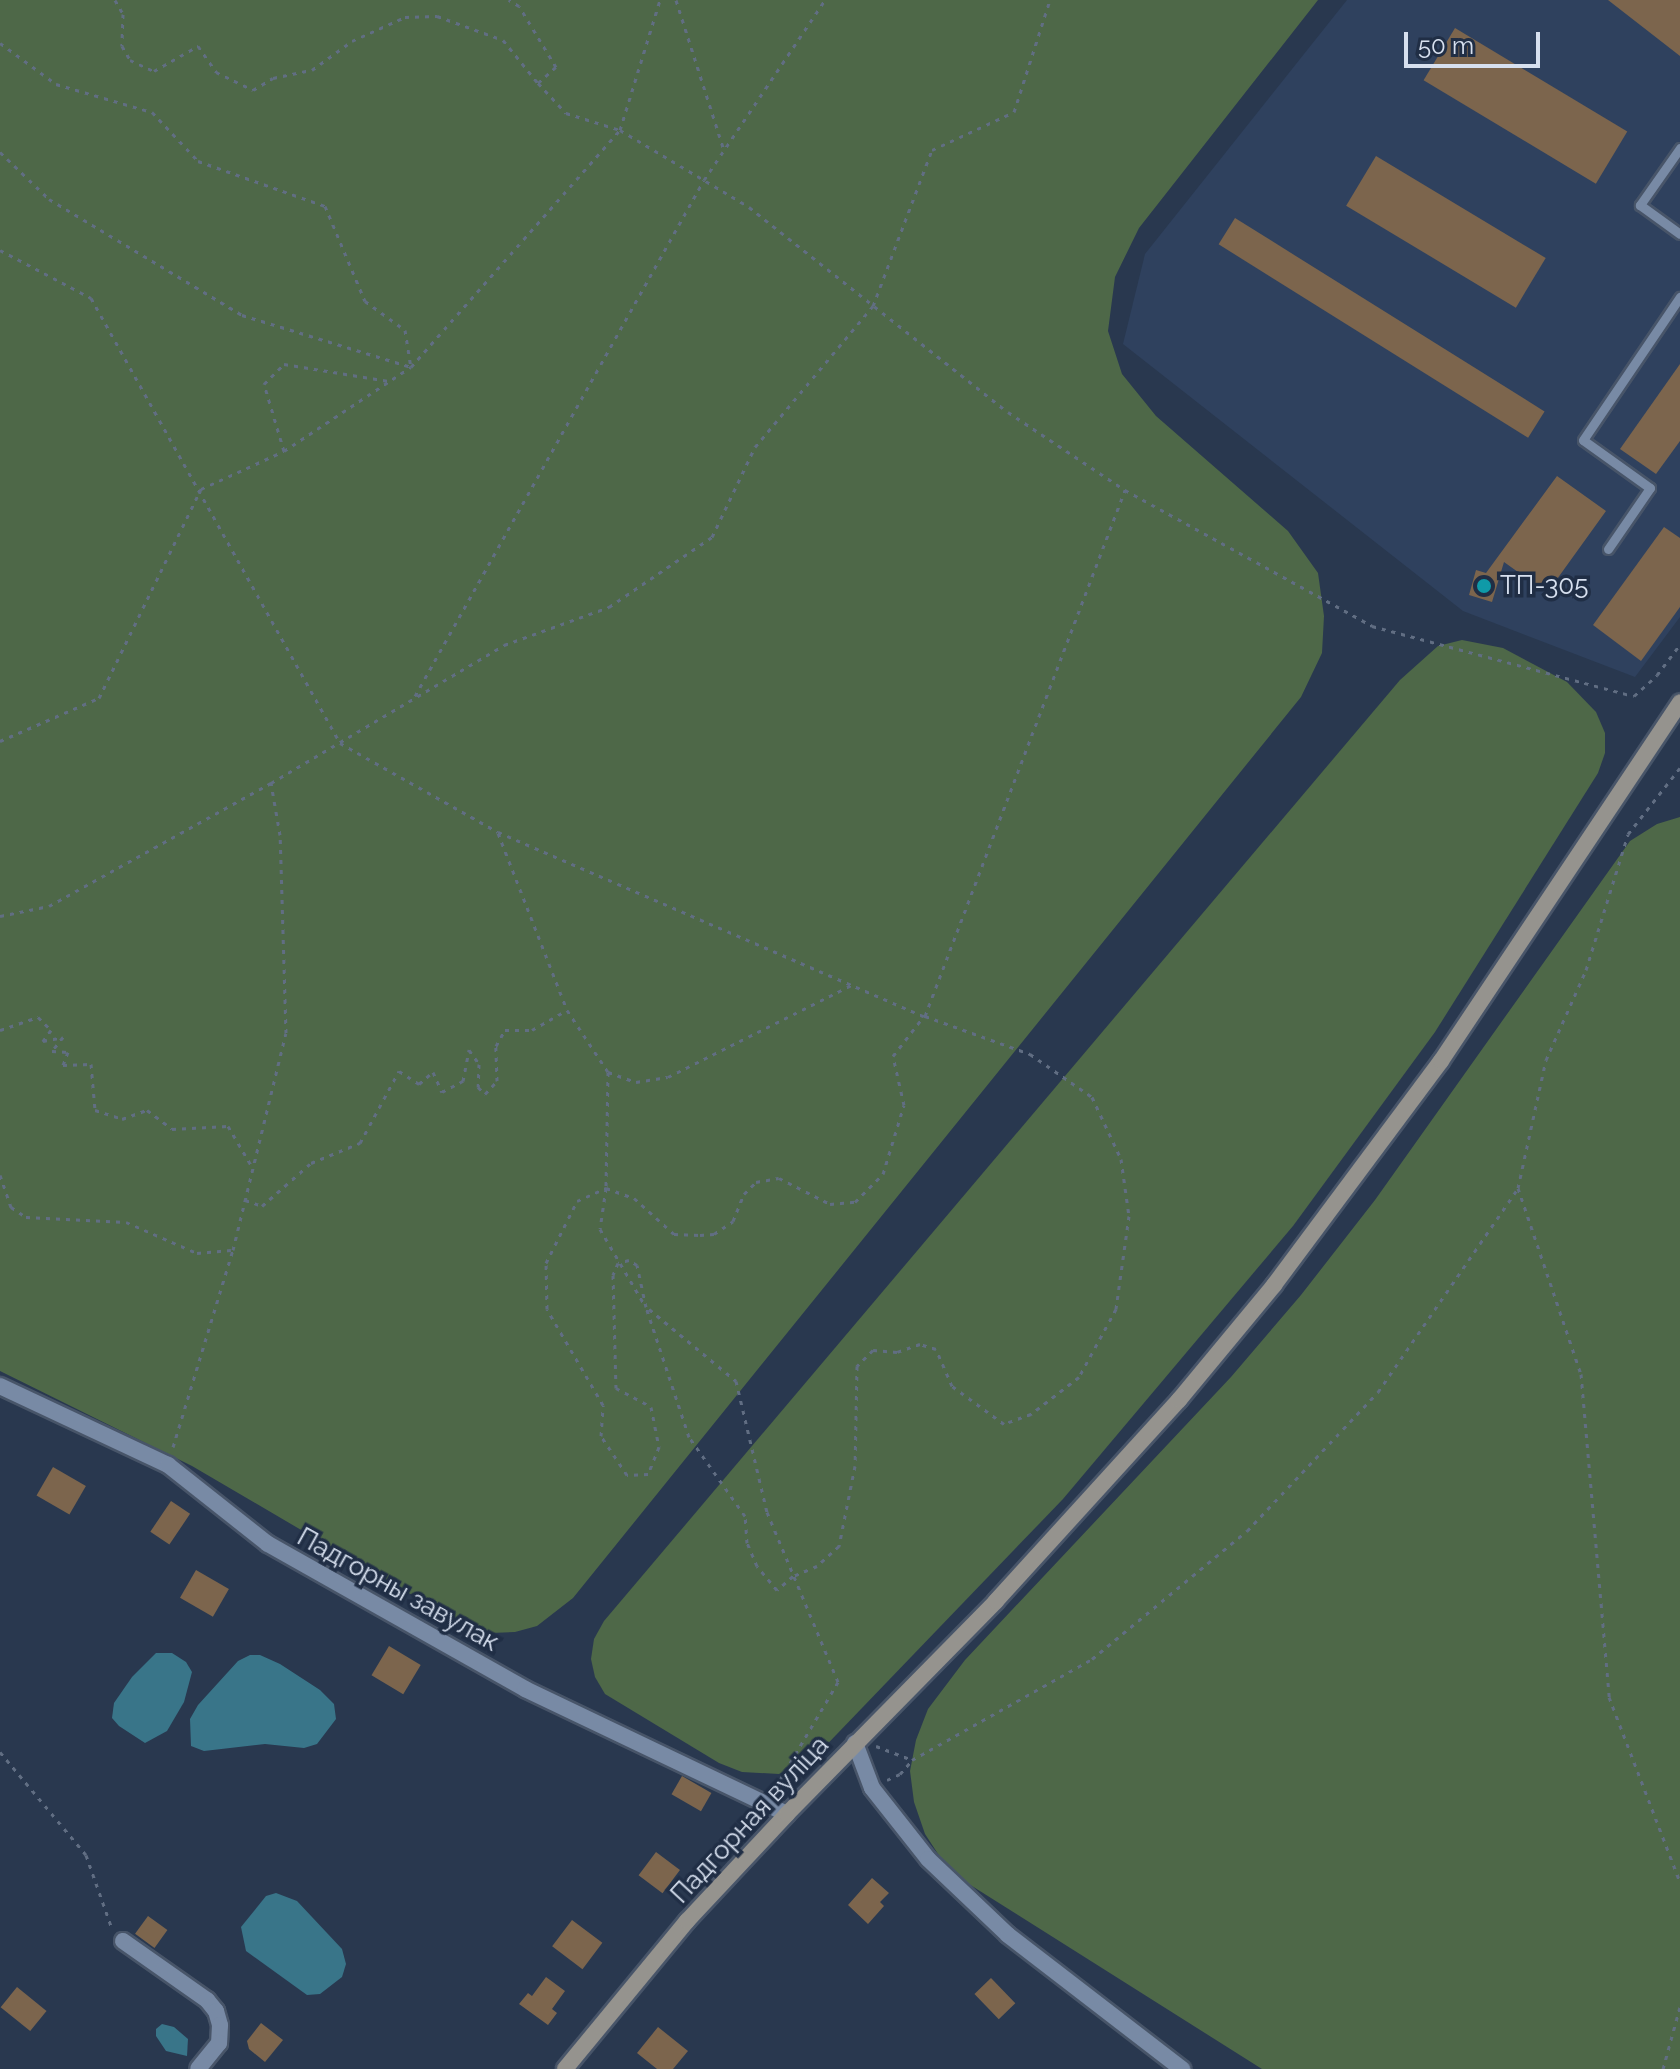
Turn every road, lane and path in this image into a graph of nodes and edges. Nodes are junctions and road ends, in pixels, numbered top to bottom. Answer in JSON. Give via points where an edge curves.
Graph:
{"nodes":[{"id":1,"x":115,"y":0,"type":"edge"},
{"id":2,"x":509,"y":0,"type":"edge"},
{"id":3,"x":522,"y":0,"type":"edge"},
{"id":4,"x":660,"y":0,"type":"edge"},
{"id":5,"x":676,"y":0,"type":"edge"},
{"id":6,"x":825,"y":0,"type":"edge"},
{"id":7,"x":1050,"y":0,"type":"edge"},
{"id":8,"x":519,"y":6,"type":"junction"},
{"id":9,"x":0,"y":43,"type":"edge"},
{"id":10,"x":538,"y":83,"type":"junction"},
{"id":11,"x":620,"y":130,"type":"junction"},
{"id":12,"x":1680,"y":148,"type":"edge"},
{"id":13,"x":724,"y":150,"type":"junction"},
{"id":14,"x":0,"y":152,"type":"edge"},
{"id":15,"x":704,"y":180,"type":"junction"},
{"id":16,"x":1680,"y":234,"type":"edge"},
{"id":17,"x":0,"y":250,"type":"edge"},
{"id":18,"x":1680,"y":297,"type":"edge"},
{"id":19,"x":873,"y":306,"type":"junction"},
{"id":20,"x":411,"y":367,"type":"junction"},
{"id":21,"x":391,"y":381,"type":"junction"},
{"id":22,"x":284,"y":451,"type":"junction"},
{"id":23,"x":201,"y":489,"type":"junction"},
{"id":24,"x":1125,"y":490,"type":"junction"},
{"id":25,"x":1608,"y":549,"type":"dead end"},
{"id":26,"x":1680,"y":644,"type":"edge"},
{"id":27,"x":414,"y":698,"type":"junction"},
{"id":28,"x":1680,"y":702,"type":"edge"},
{"id":29,"x":0,"y":741,"type":"edge"},
{"id":30,"x":340,"y":743,"type":"junction"},
{"id":31,"x":1680,"y":768,"type":"edge"},
{"id":32,"x":271,"y":783,"type":"junction"},
{"id":33,"x":498,"y":832,"type":"junction"},
{"id":34,"x":0,"y":916,"type":"edge"},
{"id":35,"x":852,"y":985,"type":"junction"},
{"id":36,"x":567,"y":1010,"type":"junction"},
{"id":37,"x":924,"y":1016,"type":"junction"},
{"id":38,"x":0,"y":1030,"type":"edge"},
{"id":39,"x":608,"y":1072,"type":"junction"},
{"id":40,"x":251,"y":1165,"type":"junction"},
{"id":41,"x":0,"y":1175,"type":"edge"},
{"id":42,"x":606,"y":1188,"type":"junction"},
{"id":43,"x":1518,"y":1188,"type":"junction"},
{"id":44,"x":245,"y":1200,"type":"junction"},
{"id":45,"x":233,"y":1250,"type":"junction"},
{"id":46,"x":618,"y":1263,"type":"junction"},
{"id":47,"x":646,"y":1307,"type":"junction"},
{"id":48,"x":0,"y":1386,"type":"edge"},
{"id":49,"x":168,"y":1465,"type":"junction"},
{"id":50,"x":793,"y":1576,"type":"junction"},
{"id":51,"x":855,"y":1743,"type":"junction"},
{"id":52,"x":0,"y":1752,"type":"edge"},
{"id":53,"x":912,"y":1760,"type":"junction"},
{"id":54,"x":872,"y":1788,"type":"junction"},
{"id":55,"x":787,"y":1814,"type":"junction"},
{"id":56,"x":1680,"y":1882,"type":"edge"},
{"id":57,"x":123,"y":1941,"type":"joint"},
{"id":58,"x":1680,"y":2007,"type":"edge"},
{"id":59,"x":198,"y":2069,"type":"edge"},
{"id":60,"x":565,"y":2069,"type":"edge"},
{"id":61,"x":1182,"y":2069,"type":"edge"},
{"id":62,"x":1663,"y":2069,"type":"edge"}],
"edges":[{"from":1,"to":10,"type":"path","via":[[123,14],[122,46],[130,60],[154,71],[198,46],[216,72],[253,90],[273,78],[312,70],[352,41],[405,17],[437,16],[503,40]]},
{"from":2,"to":8,"type":"path"},
{"from":3,"to":8,"type":"path"},
{"from":4,"to":11,"type":"path"},
{"from":5,"to":13,"type":"path"},
{"from":6,"to":13,"type":"path"},
{"from":7,"to":19,"type":"path","via":[[1014,112],[932,150]]},
{"from":8,"to":10,"type":"path","via":[[556,67]]},
{"from":9,"to":20,"type":"path","via":[[56,84],[152,112],[198,161],[325,206],[365,301],[405,330]]},
{"from":10,"to":11,"type":"path","via":[[566,113]]},
{"from":11,"to":15,"type":"path"},
{"from":11,"to":20,"type":"path"},
{"from":12,"to":16,"type":"lane","via":[[1640,205]]},
{"from":13,"to":15,"type":"path"},
{"from":14,"to":20,"type":"path","via":[[49,199],[242,315]]},
{"from":15,"to":19,"type":"path","via":[[749,207]]},
{"from":15,"to":27,"type":"path"},
{"from":17,"to":23,"type":"path","via":[[91,298]]},
{"from":18,"to":25,"type":"lane","via":[[1583,440],[1650,488]]},
{"from":19,"to":24,"type":"path","via":[[1008,412]]},
{"from":19,"to":27,"type":"path","via":[[755,447],[712,537],[609,607],[504,645]]},
{"from":20,"to":21,"type":"path"},
{"from":21,"to":22,"type":"path"},
{"from":21,"to":22,"type":"path","via":[[284,364],[264,384]]},
{"from":22,"to":23,"type":"path"},
{"from":23,"to":29,"type":"path","via":[[99,698]]},
{"from":23,"to":30,"type":"path"},
{"from":24,"to":26,"type":"path","via":[[1372,626],[1634,696]]},
{"from":24,"to":37,"type":"path"},
{"from":27,"to":30,"type":"path"},
{"from":28,"to":51,"type":"street","via":[[1441,1061],[1274,1285],[1068,1522]]},
{"from":30,"to":32,"type":"path"},
{"from":30,"to":33,"type":"path"},
{"from":31,"to":43,"type":"path","via":[[1628,834],[1586,970],[1546,1060]]},
{"from":32,"to":34,"type":"path","via":[[49,906]]},
{"from":32,"to":40,"type":"path","via":[[280,835],[286,1033]]},
{"from":33,"to":35,"type":"path"},
{"from":33,"to":36,"type":"path"},
{"from":35,"to":37,"type":"path"},
{"from":35,"to":39,"type":"path","via":[[668,1077],[636,1082]]},
{"from":36,"to":39,"type":"path"},
{"from":36,"to":44,"type":"path","via":[[532,1030],[505,1030],[496,1046],[497,1081],[485,1094],[478,1087],[479,1064],[469,1050],[463,1081],[442,1092],[433,1072],[419,1084],[399,1071],[360,1143],[311,1163],[262,1206]]},
{"from":37,"to":42,"type":"path","via":[[893,1056],[904,1105],[883,1174],[855,1202],[830,1204],[779,1178],[756,1182],[744,1194],[733,1221],[714,1234],[674,1234],[634,1198]]},
{"from":37,"to":50,"type":"path","via":[[1030,1054],[1092,1097],[1121,1159],[1129,1216],[1116,1309],[1079,1377],[1031,1414],[1004,1424],[952,1386],[936,1349],[920,1344],[897,1352],[873,1350],[857,1366],[855,1466],[839,1546],[817,1566]]},
{"from":38,"to":40,"type":"path","via":[[38,1017],[51,1030],[43,1041],[63,1037],[52,1051],[68,1052],[63,1065],[91,1064],[95,1110],[122,1119],[147,1110],[172,1129],[228,1126]]},
{"from":39,"to":42,"type":"path"},
{"from":40,"to":44,"type":"path"},
{"from":41,"to":45,"type":"path","via":[[11,1207],[26,1217],[126,1222],[197,1253]]},
{"from":42,"to":46,"type":"path","via":[[600,1229]]},
{"from":42,"to":46,"type":"path","via":[[577,1201],[546,1263],[547,1309],[603,1405],[601,1436],[627,1475],[648,1474],[659,1447],[651,1407],[616,1388],[613,1275]]},
{"from":43,"to":53,"type":"path","via":[[1378,1392],[1247,1531],[1092,1659]]},
{"from":43,"to":56,"type":"path","via":[[1581,1374],[1609,1697]]},
{"from":44,"to":45,"type":"path"},
{"from":45,"to":49,"type":"path"},
{"from":46,"to":47,"type":"path"},
{"from":46,"to":47,"type":"path","via":[[629,1260],[637,1265]]},
{"from":47,"to":50,"type":"path","via":[[736,1381],[767,1512]]},
{"from":47,"to":50,"type":"path","via":[[689,1437],[745,1516],[747,1543],[757,1566],[777,1590]]},
{"from":48,"to":49,"type":"street","name":"Падгорны завулак"},
{"from":49,"to":55,"type":"street","name":"Падгорны завулак","via":[[268,1544],[525,1689]]},
{"from":50,"to":55,"type":"path","via":[[838,1682],[780,1780]]},
{"from":51,"to":53,"type":"path"},
{"from":51,"to":54,"type":"street","name":"Падгорная вуліца"},
{"from":51,"to":55,"type":"street","name":"Падгорная вуліца"},
{"from":52,"to":57,"type":"path","via":[[86,1855],[110,1927]]},
{"from":53,"to":54,"type":"path","via":[[900,1774]]},
{"from":54,"to":61,"type":"street","name":"Падгорная вуліца","via":[[928,1859],[1008,1935]]},
{"from":55,"to":60,"type":"street","name":"Падгорная вуліца","via":[[687,1921]]},
{"from":57,"to":59,"type":"street","via":[[216,2011],[219,2043]]},
{"from":58,"to":62,"type":"path"}]}
